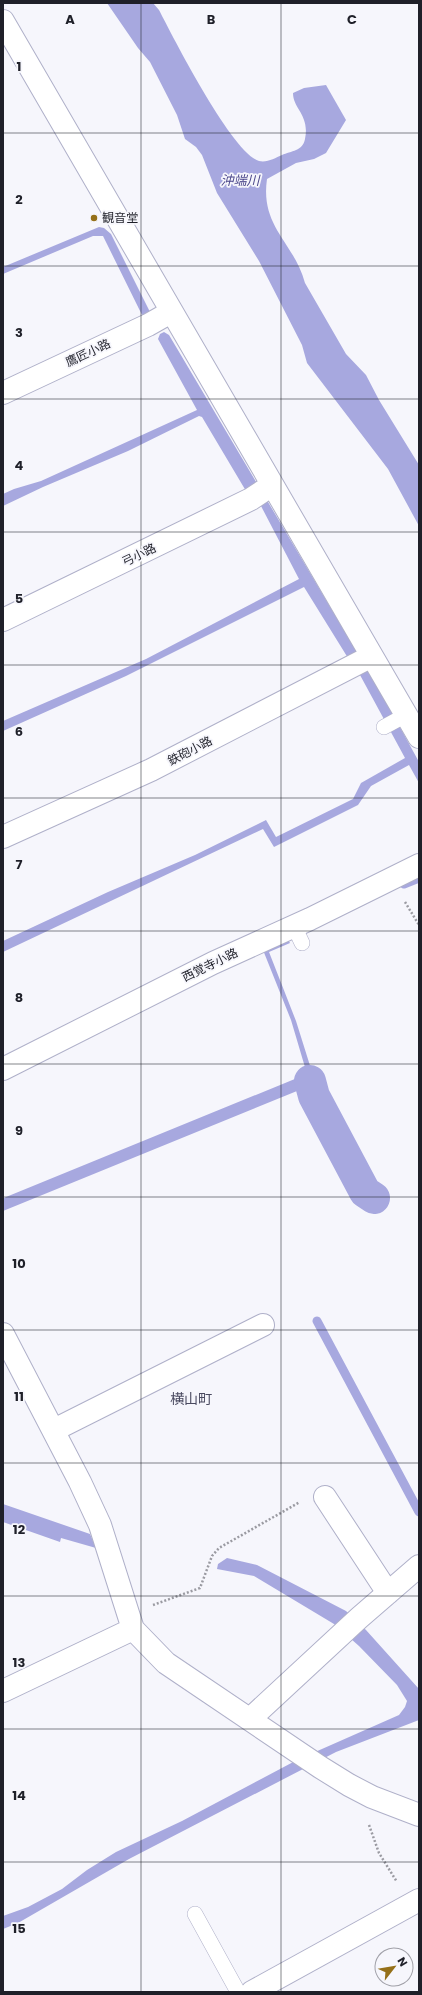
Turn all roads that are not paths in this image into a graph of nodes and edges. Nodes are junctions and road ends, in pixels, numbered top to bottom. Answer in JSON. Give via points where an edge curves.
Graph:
{"nodes":[{"id":1,"x":3,"y":21,"type":"edge"},
{"id":2,"x":160,"y":318,"type":"junction"},
{"id":3,"x":3,"y":393,"type":"edge"},
{"id":4,"x":262,"y":492,"type":"junction"},
{"id":5,"x":3,"y":620,"type":"edge"},
{"id":6,"x":368,"y":658,"type":"junction"},
{"id":7,"x":402,"y":717,"type":"junction"},
{"id":8,"x":384,"y":727,"type":"dead end"},
{"id":9,"x":419,"y":737,"type":"edge"},
{"id":10,"x":3,"y":837,"type":"edge"},
{"id":11,"x":419,"y":865,"type":"edge"},
{"id":12,"x":3,"y":1070,"type":"edge"},
{"id":13,"x":263,"y":1325,"type":"dead end"},
{"id":14,"x":3,"y":1334,"type":"edge"},
{"id":15,"x":54,"y":1430,"type":"junction"},
{"id":16,"x":325,"y":1497,"type":"road end"},
{"id":17,"x":419,"y":1566,"type":"edge"},
{"id":18,"x":388,"y":1593,"type":"junction"},
{"id":19,"x":131,"y":1621,"type":"junction"},
{"id":20,"x":3,"y":1692,"type":"edge"},
{"id":21,"x":250,"y":1719,"type":"junction"},
{"id":22,"x":419,"y":1815,"type":"edge"},
{"id":23,"x":416,"y":1902,"type":"edge"},
{"id":24,"x":195,"y":1914,"type":"dead end"},
{"id":25,"x":238,"y":1992,"type":"edge"},
{"id":26,"x":252,"y":1992,"type":"edge"}],
"edges":[{"from":1,"to":2,"type":"street"},
{"from":2,"to":3,"type":"street","name":"鷹匠小路"},
{"from":2,"to":4,"type":"street"},
{"from":4,"to":5,"type":"street","name":"弓小路"},
{"from":4,"to":6,"type":"street"},
{"from":6,"to":7,"type":"street"},
{"from":6,"to":10,"type":"street","name":"鉄砲小路","via":[[151,770]]},
{"from":7,"to":8,"type":"lane"},
{"from":7,"to":9,"type":"street"},
{"from":11,"to":12,"type":"street","name":"西覚寺小路","via":[[298,933],[213,963]]},
{"from":13,"to":15,"type":"street"},
{"from":14,"to":15,"type":"street"},
{"from":15,"to":19,"type":"street","via":[[100,1525]]},
{"from":16,"to":18,"type":"street"},
{"from":17,"to":18,"type":"street"},
{"from":18,"to":21,"type":"street"},
{"from":19,"to":20,"type":"street"},
{"from":19,"to":21,"type":"street","via":[[166,1663]]},
{"from":21,"to":22,"type":"street","via":[[356,1789]]},
{"from":23,"to":26,"type":"street"},
{"from":24,"to":25,"type":"lane"}]}
